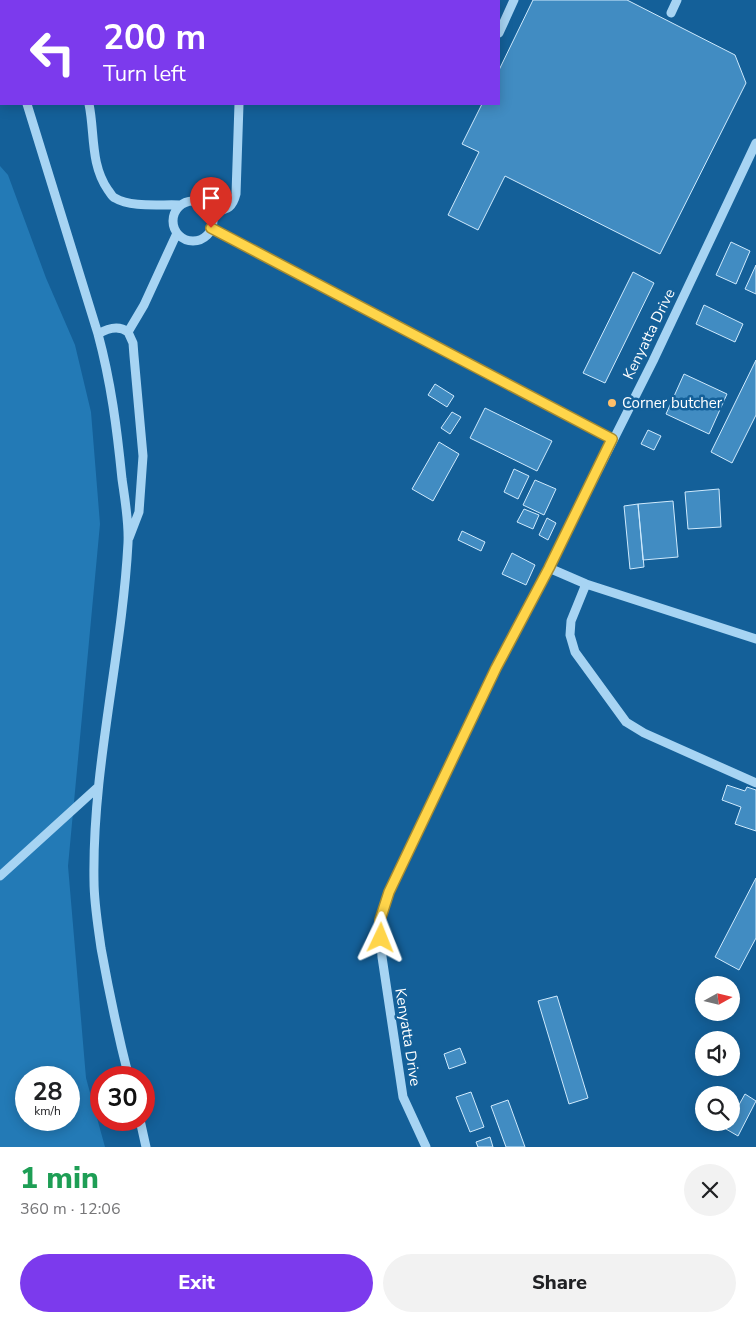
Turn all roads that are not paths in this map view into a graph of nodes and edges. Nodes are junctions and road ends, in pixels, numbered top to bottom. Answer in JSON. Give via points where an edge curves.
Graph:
{"nodes":[{"id":1,"x":514,"y":0,"type":"edge"},
{"id":2,"x":678,"y":0,"type":"edge"},
{"id":3,"x":671,"y":13,"type":"dead end"},
{"id":4,"x":500,"y":31,"type":"edge"},
{"id":5,"x":27,"y":105,"type":"edge"},
{"id":6,"x":89,"y":105,"type":"edge"},
{"id":7,"x":239,"y":105,"type":"edge"},
{"id":8,"x":756,"y":143,"type":"edge"},
{"id":9,"x":180,"y":205,"type":"junction"},
{"id":10,"x":211,"y":214,"type":"junction"},
{"id":11,"x":211,"y":228,"type":"junction"},
{"id":12,"x":177,"y":233,"type":"junction"},
{"id":13,"x":128,"y":332,"type":"junction"},
{"id":14,"x":98,"y":334,"type":"junction"},
{"id":15,"x":612,"y":439,"type":"junction"},
{"id":16,"x":128,"y":540,"type":"junction"},
{"id":17,"x":549,"y":568,"type":"junction"},
{"id":18,"x":586,"y":584,"type":"junction"},
{"id":19,"x":756,"y":639,"type":"edge"},
{"id":20,"x":756,"y":783,"type":"edge"},
{"id":21,"x":98,"y":787,"type":"junction"},
{"id":22,"x":0,"y":876,"type":"edge"},
{"id":23,"x":126,"y":1066,"type":"edge"},
{"id":24,"x":142,"y":1131,"type":"edge"},
{"id":25,"x":146,"y":1147,"type":"edge"},
{"id":26,"x":426,"y":1147,"type":"edge"}],
"edges":[{"from":1,"to":4,"type":"street"},
{"from":2,"to":3,"type":"street"},
{"from":5,"to":14,"type":"street"},
{"from":6,"to":9,"type":"street","via":[[96,162],[114,198],[132,204]]},
{"from":7,"to":10,"type":"street","via":[[233,205]]},
{"from":8,"to":15,"type":"street","name":"Kenyatta Drive"},
{"from":9,"to":10,"type":"street","via":[[200,202]]},
{"from":9,"to":12,"type":"street","via":[[174,213],[173,224]]},
{"from":10,"to":11,"type":"street"},
{"from":11,"to":12,"type":"street","via":[[205,237],[196,241]]},
{"from":11,"to":15,"type":"street"},
{"from":12,"to":13,"type":"street"},
{"from":13,"to":14,"type":"street","via":[[119,328]]},
{"from":13,"to":16,"type":"street","via":[[133,343],[143,456],[139,512]]},
{"from":14,"to":16,"type":"street","via":[[115,411]]},
{"from":15,"to":17,"type":"street","name":"Kenyatta Drive"},
{"from":16,"to":21,"type":"street","via":[[122,611]]},
{"from":17,"to":18,"type":"street"},
{"from":17,"to":26,"type":"street","name":"Kenyatta Drive","via":[[496,668],[393,883],[380,920],[382,957],[404,1097]]},
{"from":18,"to":19,"type":"street"},
{"from":18,"to":20,"type":"street","via":[[571,621],[574,652],[626,722]]},
{"from":21,"to":22,"type":"street"},
{"from":21,"to":23,"type":"street","via":[[94,832],[97,921]]},
{"from":24,"to":25,"type":"street"}]}
